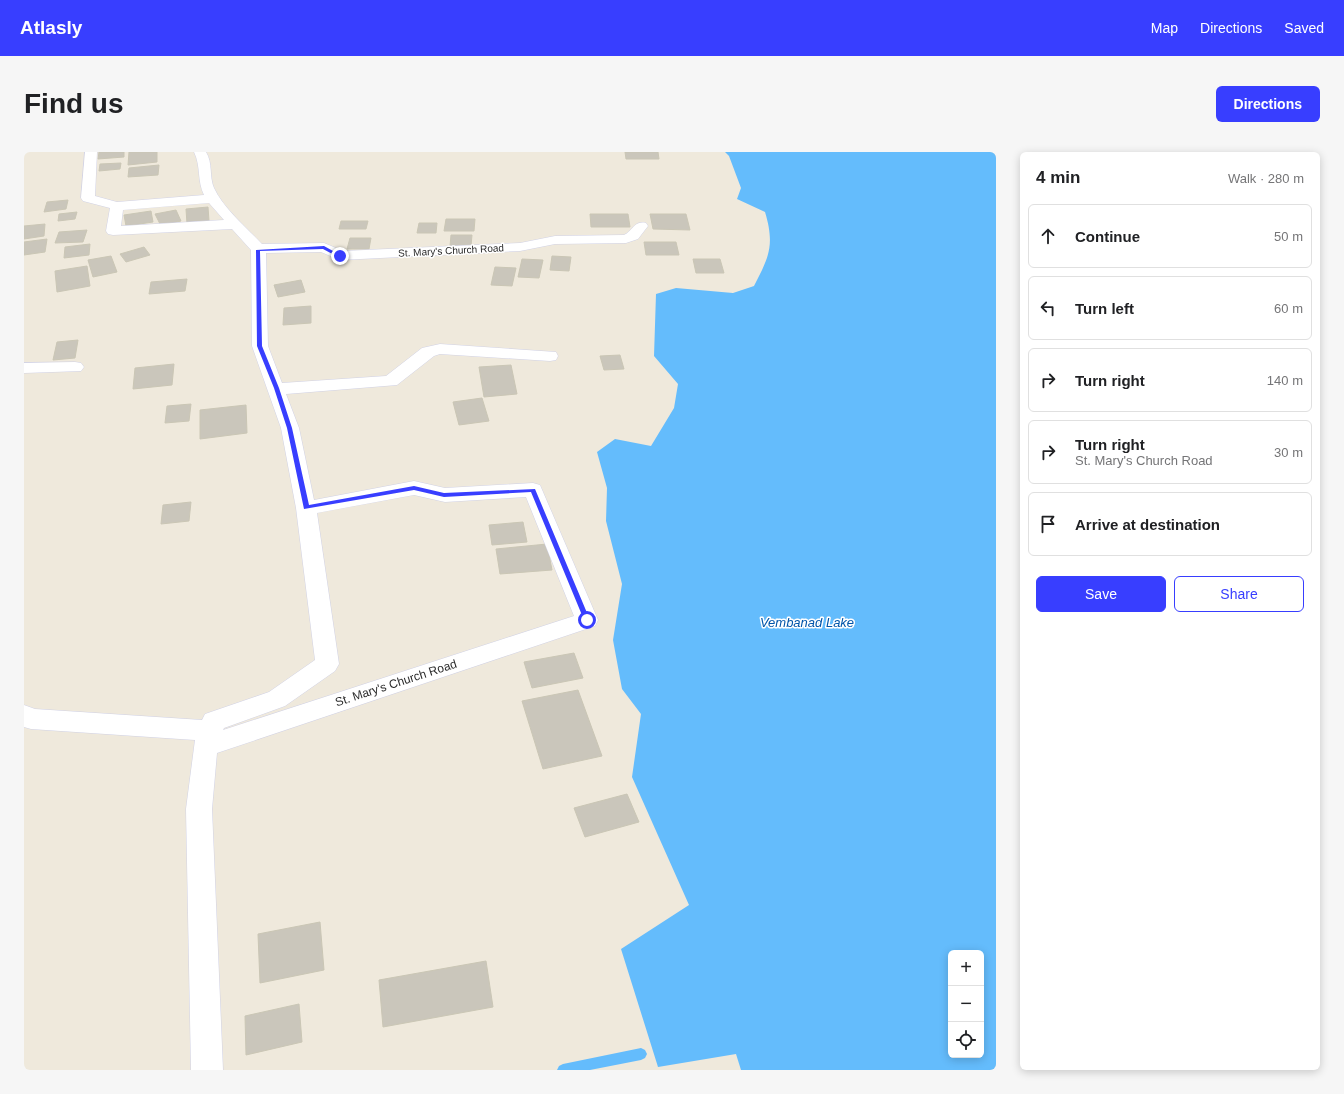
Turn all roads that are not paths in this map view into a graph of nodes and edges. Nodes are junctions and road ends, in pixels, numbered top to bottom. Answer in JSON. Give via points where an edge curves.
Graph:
{"nodes":[{"id":1,"x":91,"y":152,"type":"edge"},
{"id":2,"x":200,"y":152,"type":"edge"},
{"id":3,"x":213,"y":199,"type":"junction"},
{"id":4,"x":117,"y":206,"type":"junction"},
{"id":5,"x":236,"y":224,"type":"junction"},
{"id":6,"x":641,"y":226,"type":"dead end"},
{"id":7,"x":258,"y":250,"type":"junction"},
{"id":8,"x":550,"y":356,"type":"dead end"},
{"id":9,"x":75,"y":366,"type":"dead end"},
{"id":10,"x":24,"y":368,"type":"edge"},
{"id":11,"x":277,"y":388,"type":"junction"},
{"id":12,"x":306,"y":508,"type":"junction"},
{"id":13,"x":24,"y":715,"type":"edge"},
{"id":14,"x":208,"y":739,"type":"junction"},
{"id":15,"x":207,"y":1070,"type":"edge"}],
"edges":[{"from":1,"to":4,"type":"street","via":[[88,198]]},
{"from":2,"to":3,"type":"street","via":[[204,159],[206,186]]},
{"from":3,"to":4,"type":"street"},
{"from":3,"to":5,"type":"street"},
{"from":4,"to":5,"type":"street","via":[[113,231]]},
{"from":5,"to":7,"type":"street"},
{"from":6,"to":7,"type":"street","name":"St. Mary's Church Road","via":[[634,236],[626,239],[555,240],[520,247],[340,256],[324,247]]},
{"from":7,"to":11,"type":"street","via":[[260,346]]},
{"from":8,"to":11,"type":"street","via":[[440,349],[428,352],[391,381]]},
{"from":9,"to":10,"type":"street"},
{"from":11,"to":12,"type":"street","via":[[290,428]]},
{"from":12,"to":14,"type":"street","via":[[327,664],[277,698],[214,721]]},
{"from":12,"to":14,"type":"street","name":"St. Mary's Church Road","via":[[414,488],[444,495],[533,490],[587,620]]},
{"from":13,"to":14,"type":"street","via":[[31,719]]},
{"from":14,"to":15,"type":"street","via":[[199,809]]}]}
